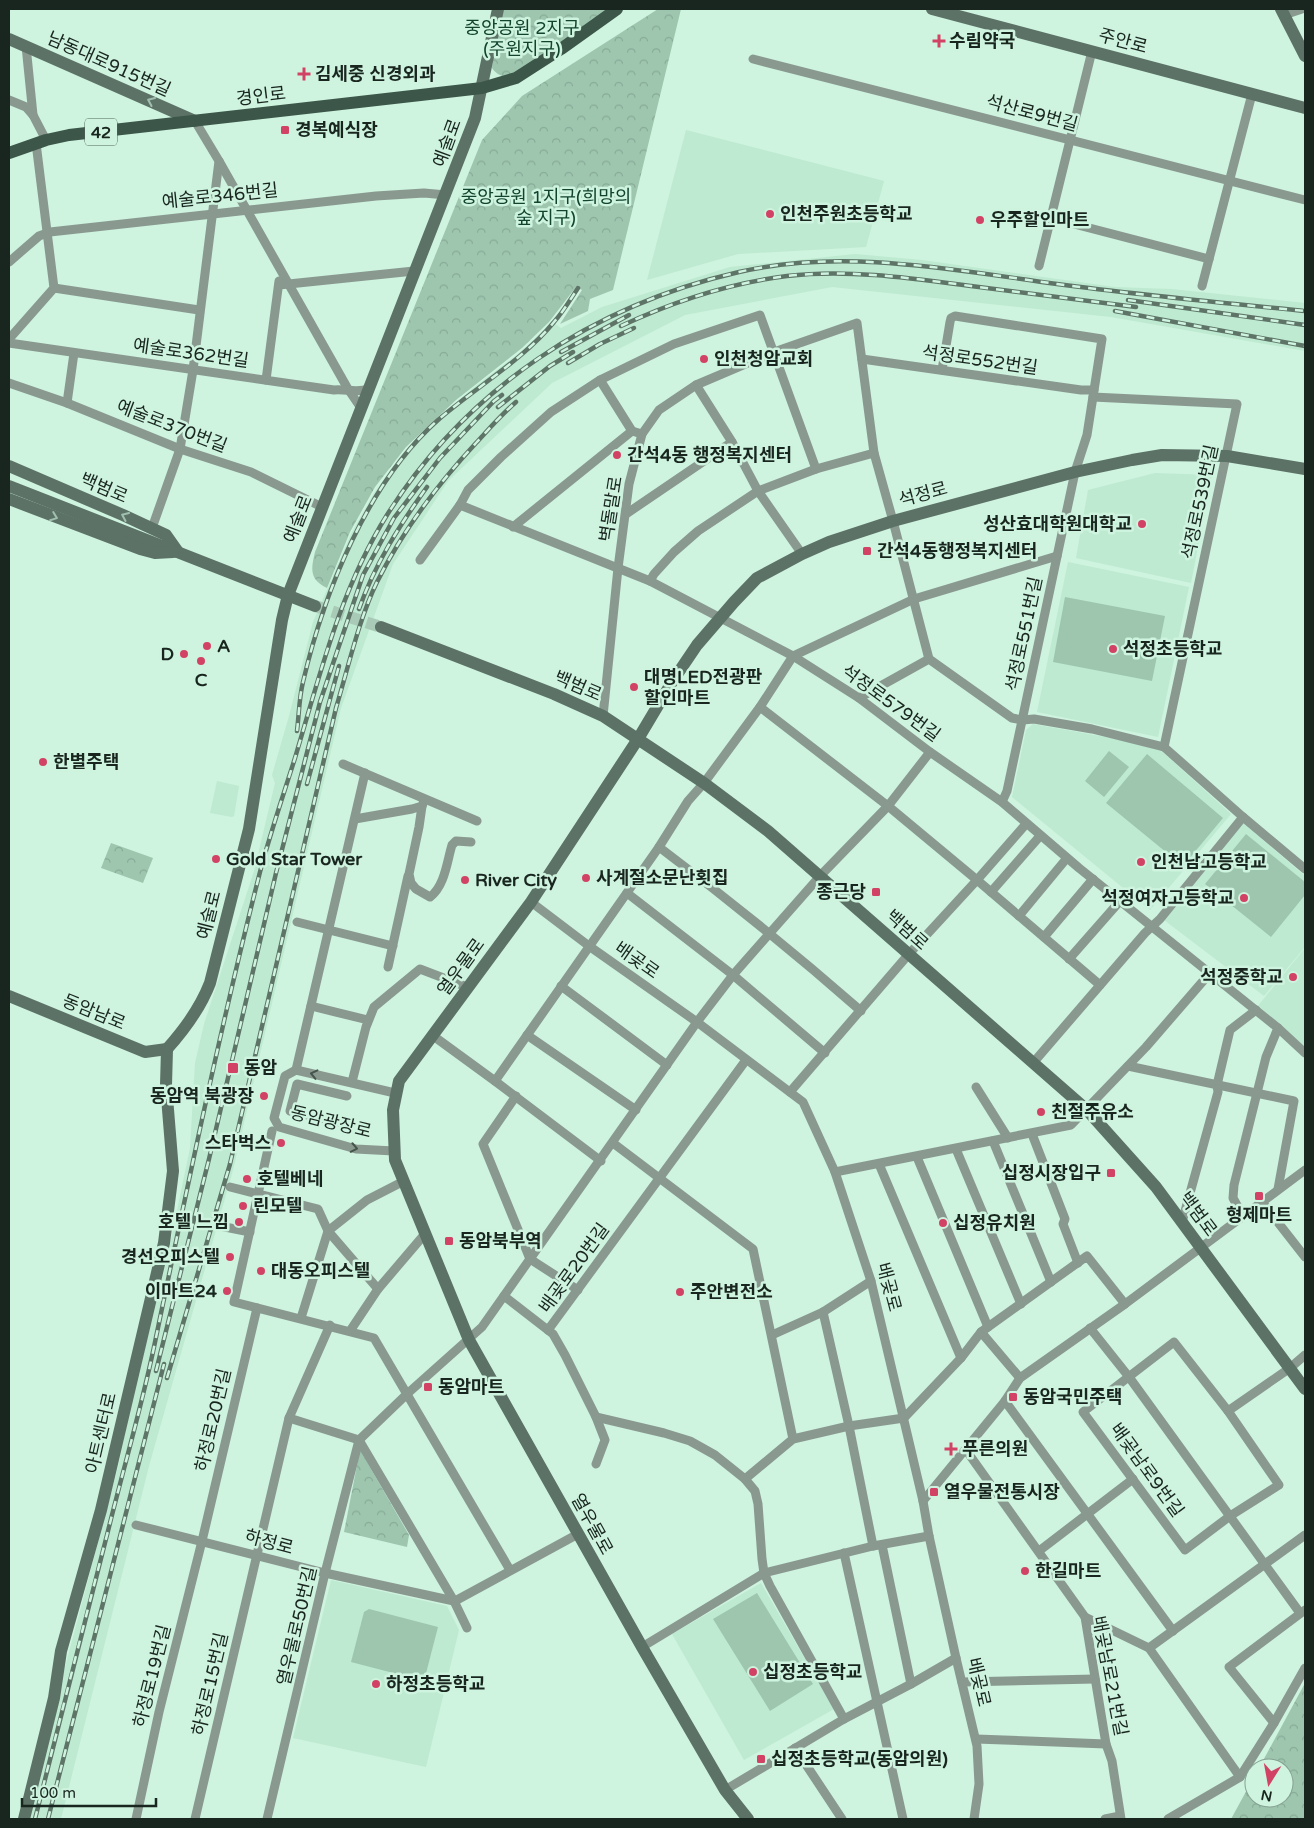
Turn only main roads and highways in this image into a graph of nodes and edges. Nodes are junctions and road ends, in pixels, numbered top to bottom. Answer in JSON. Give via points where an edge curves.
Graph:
{"nodes":[{"id":1,"x":498,"y":9,"type":"edge"},
{"id":2,"x":617,"y":9,"type":"edge"},
{"id":3,"x":932,"y":9,"type":"edge"},
{"id":4,"x":1282,"y":12,"type":"edge"},
{"id":5,"x":9,"y":39,"type":"edge"},
{"id":6,"x":1305,"y":56,"type":"edge"},
{"id":7,"x":482,"y":88,"type":"junction"},
{"id":8,"x":1305,"y":108,"type":"edge"},
{"id":9,"x":195,"y":121,"type":"junction"},
{"id":10,"x":9,"y":153,"type":"edge"},
{"id":11,"x":9,"y":466,"type":"edge"},
{"id":12,"x":1305,"y":470,"type":"edge"},
{"id":13,"x":9,"y":486,"type":"edge"},
{"id":14,"x":9,"y":499,"type":"edge"},
{"id":15,"x":178,"y":552,"type":"junction"},
{"id":16,"x":288,"y":595,"type":"junction"},
{"id":17,"x":314,"y":606,"type":"tunnel mouth"},
{"id":18,"x":382,"y":627,"type":"tunnel mouth"},
{"id":19,"x":638,"y":739,"type":"junction"},
{"id":20,"x":9,"y":996,"type":"edge"},
{"id":21,"x":167,"y":1049,"type":"junction"},
{"id":22,"x":1305,"y":1389,"type":"edge"},
{"id":23,"x":24,"y":1819,"type":"edge"},
{"id":24,"x":748,"y":1819,"type":"edge"}],
"edges":[{"from":1,"to":7,"type":"main road","name":"예술로"},
{"from":2,"to":7,"type":"main road","name":"경인로","number":"42","via":[[516,78]]},
{"from":3,"to":8,"type":"main road","name":"주안로"},
{"from":4,"to":6,"type":"main road"},
{"from":9,"to":5,"type":"main road","name":"남동대로915번길","one_way":true},
{"from":7,"to":9,"type":"main road","name":"경인로","number":"42"},
{"from":7,"to":16,"type":"main road","name":"예술로","via":[[475,118],[446,195]]},
{"from":9,"to":10,"type":"main road","name":"경인로","number":"42","via":[[69,135]]},
{"from":15,"to":11,"type":"main road","name":"백범로","one_way":true,"via":[[166,535]]},
{"from":12,"to":19,"type":"main road","name":"석정로","via":[[1227,456],[1162,456],[1075,472],[893,521],[829,542],[757,578],[697,645]]},
{"from":13,"to":15,"type":"main road","name":"백범로"},
{"from":14,"to":15,"type":"main road","name":"백범로","one_way":true,"via":[[140,549],[155,553]]},
{"from":15,"to":16,"type":"main road","name":"백범로"},
{"from":16,"to":17,"type":"main road","name":"백범로"},
{"from":16,"to":21,"type":"main road","name":"예술로","via":[[249,829],[210,983],[193,1017]]},
{"from":18,"to":19,"type":"main road","name":"백범로","via":[[554,694],[603,716]]},
{"from":19,"to":22,"type":"main road","name":"백범로","via":[[704,783],[768,832],[1087,1110],[1156,1187]]},
{"from":19,"to":24,"type":"main road","name":"열우물로","via":[[531,902],[399,1081],[393,1115],[394,1151],[424,1235],[469,1340],[725,1790]]},
{"from":20,"to":21,"type":"main road","name":"동암남로","via":[[145,1052]]},
{"from":21,"to":23,"type":"main road","name":"아트센터로","via":[[166,1085],[173,1171],[164,1243],[94,1539],[61,1651],[54,1698]]}]}
